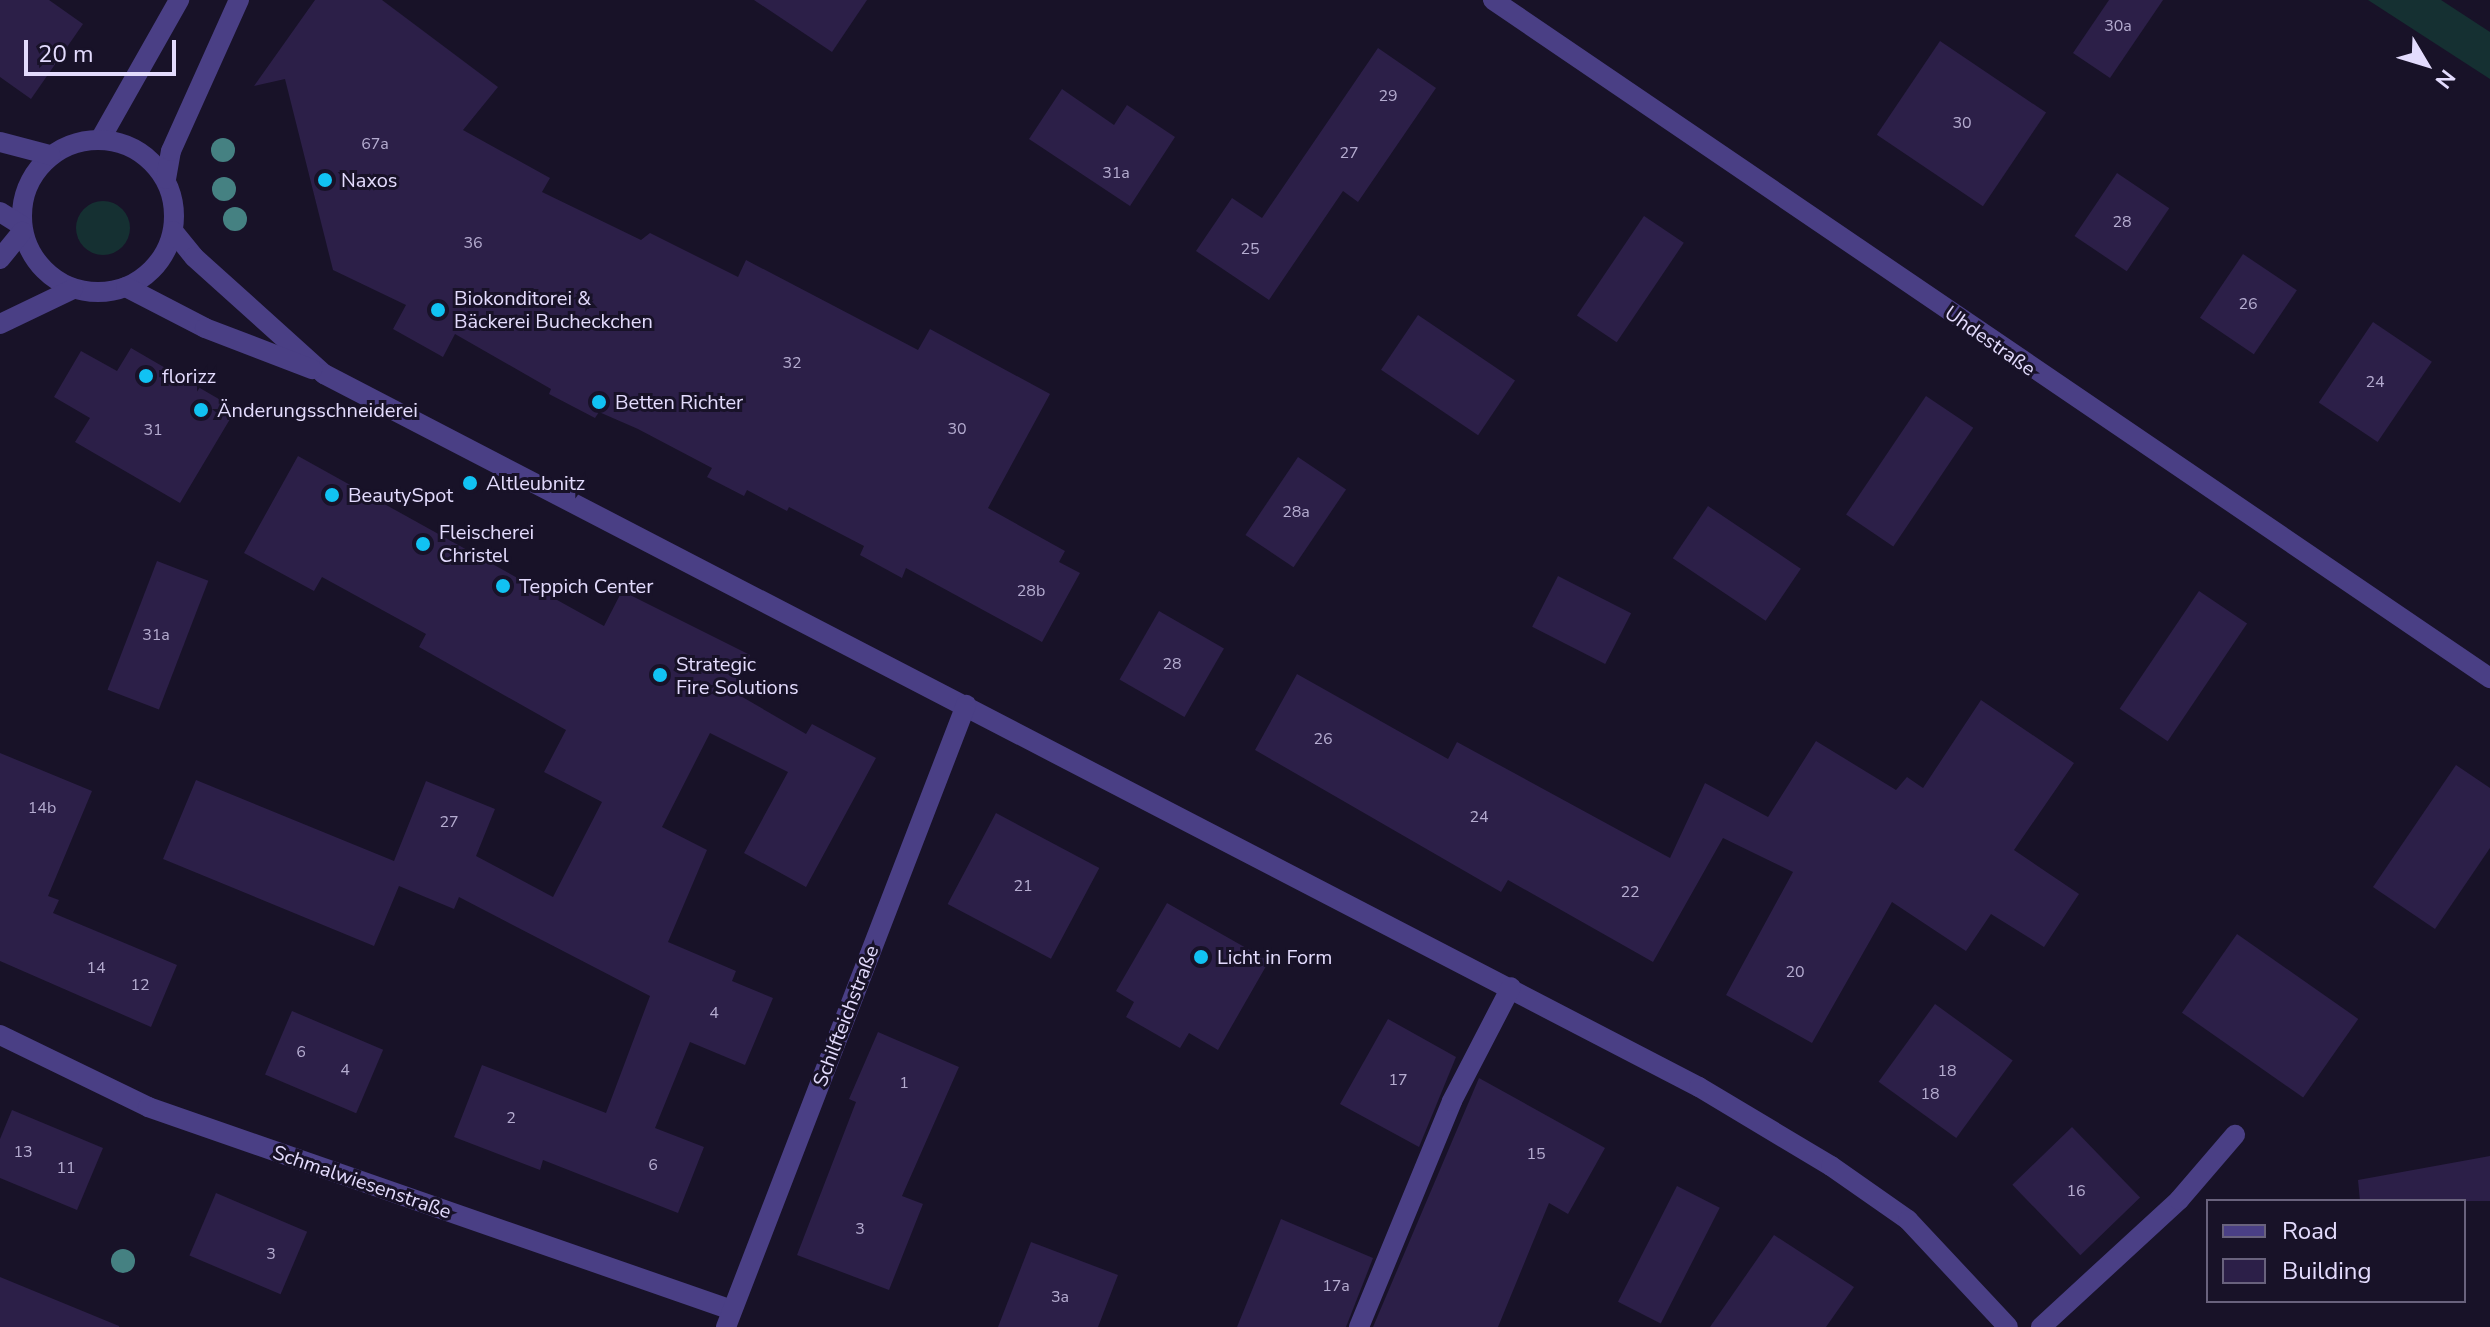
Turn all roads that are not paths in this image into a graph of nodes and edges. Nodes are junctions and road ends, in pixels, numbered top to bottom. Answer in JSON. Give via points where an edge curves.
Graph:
{"nodes":[{"id":1,"x":179,"y":0,"type":"edge"},
{"id":2,"x":239,"y":0,"type":"edge"},
{"id":3,"x":1493,"y":0,"type":"edge"},
{"id":4,"x":101,"y":138,"type":"junction"},
{"id":5,"x":0,"y":142,"type":"edge"},
{"id":6,"x":50,"y":155,"type":"junction"},
{"id":7,"x":166,"y":179,"type":"junction"},
{"id":8,"x":0,"y":212,"type":"edge"},
{"id":9,"x":22,"y":229,"type":"junction"},
{"id":10,"x":173,"y":231,"type":"junction"},
{"id":11,"x":0,"y":259,"type":"edge"},
{"id":12,"x":126,"y":287,"type":"junction"},
{"id":13,"x":73,"y":289,"type":"junction"},
{"id":14,"x":0,"y":324,"type":"edge"},
{"id":15,"x":324,"y":374,"type":"junction"},
{"id":16,"x":2490,"y":678,"type":"edge"},
{"id":17,"x":966,"y":705,"type":"junction"},
{"id":18,"x":1511,"y":987,"type":"junction"},
{"id":19,"x":0,"y":1035,"type":"edge"},
{"id":20,"x":2235,"y":1135,"type":"dead end"},
{"id":21,"x":729,"y":1318,"type":"edge"},
{"id":22,"x":1359,"y":1327,"type":"edge"},
{"id":23,"x":2008,"y":1327,"type":"edge"},
{"id":24,"x":2041,"y":1327,"type":"edge"}],
"edges":[{"from":1,"to":4,"type":"street"},
{"from":2,"to":7,"type":"street","via":[[171,151]]},
{"from":3,"to":16,"type":"street","name":"Uhdestraße"},
{"from":4,"to":6,"type":"street","via":[[75,142]]},
{"from":4,"to":7,"type":"street","via":[[138,151]]},
{"from":5,"to":6,"type":"street"},
{"from":6,"to":9,"type":"street","via":[[22,199]]},
{"from":7,"to":10,"type":"street","via":[[174,205]]},
{"from":8,"to":9,"type":"street"},
{"from":9,"to":11,"type":"street"},
{"from":9,"to":13,"type":"street","via":[[40,267]]},
{"from":10,"to":12,"type":"street","via":[[164,255],[147,275]]},
{"from":10,"to":15,"type":"street","via":[[194,257]]},
{"from":12,"to":13,"type":"street"},
{"from":12,"to":15,"type":"street","via":[[205,328]]},
{"from":13,"to":14,"type":"street"},
{"from":15,"to":17,"type":"street"},
{"from":17,"to":18,"type":"street"},
{"from":17,"to":21,"type":"street","name":"Schilfteichstraße"},
{"from":18,"to":22,"type":"street","via":[[1452,1101]]},
{"from":18,"to":23,"type":"street","via":[[1699,1087],[1831,1166],[1908,1220]]},
{"from":19,"to":21,"type":"street","name":"Schmalwiesenstraße","via":[[148,1107]]},
{"from":20,"to":24,"type":"street","via":[[2179,1200]]}]}
